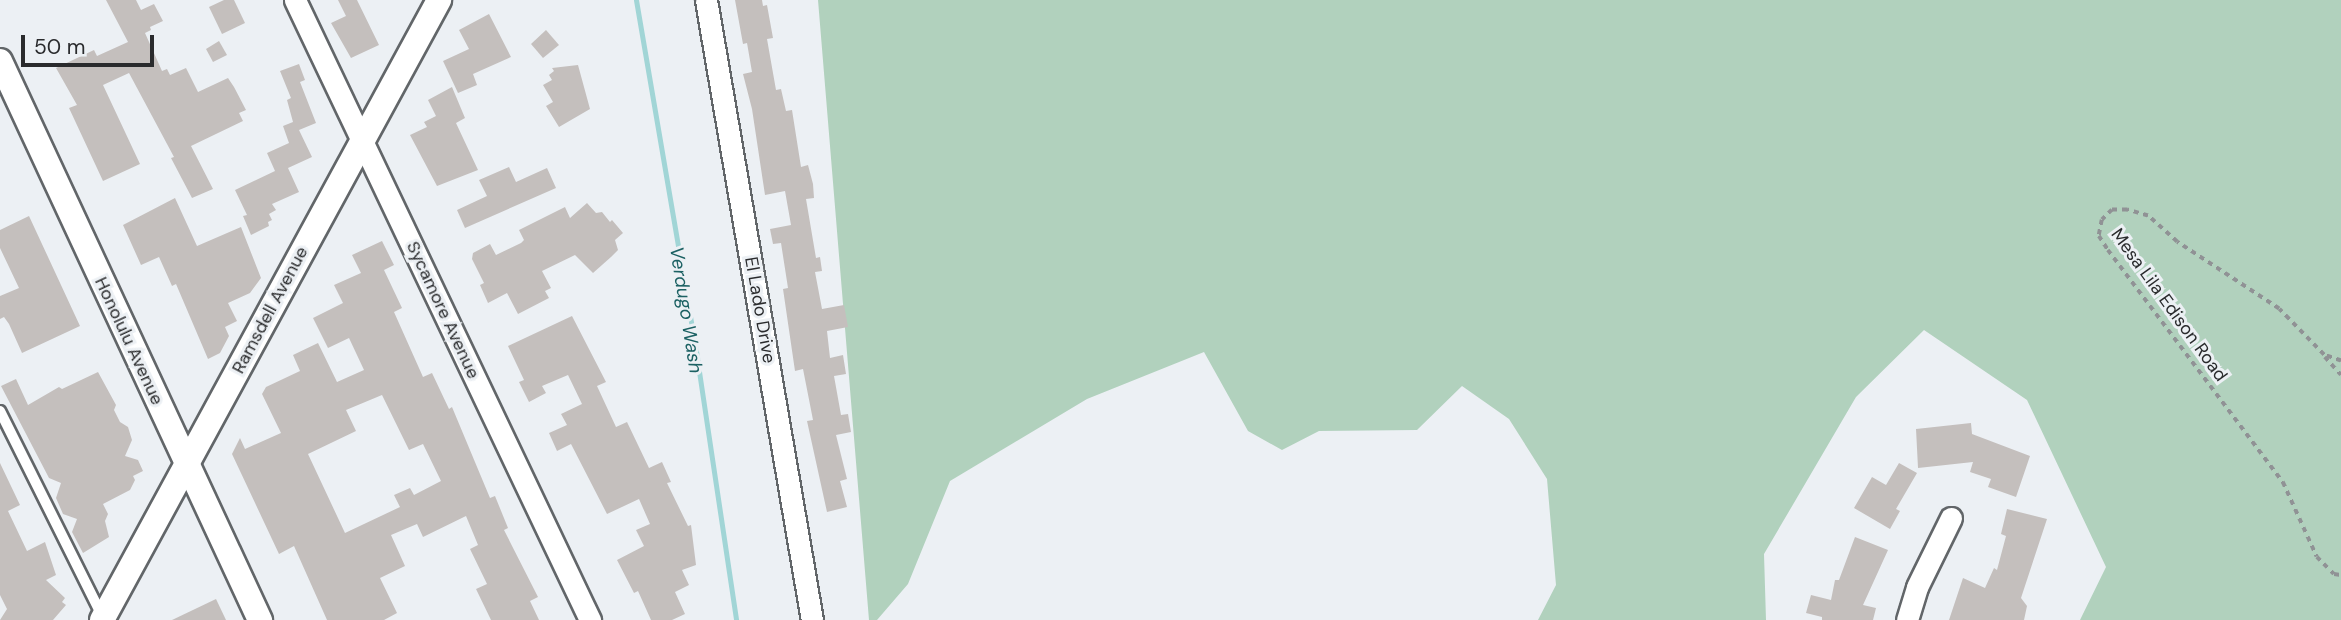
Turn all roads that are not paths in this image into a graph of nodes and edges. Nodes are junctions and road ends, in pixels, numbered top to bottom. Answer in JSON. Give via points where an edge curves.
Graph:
{"nodes":[{"id":1,"x":295,"y":0,"type":"edge"},
{"id":2,"x":439,"y":0,"type":"edge"},
{"id":3,"x":706,"y":0,"type":"edge"},
{"id":4,"x":0,"y":61,"type":"edge"},
{"id":5,"x":362,"y":138,"type":"junction"},
{"id":6,"x":0,"y":411,"type":"edge"},
{"id":7,"x":187,"y":467,"type":"junction"},
{"id":8,"x":1951,"y":518,"type":"dead end"},
{"id":9,"x":103,"y":619,"type":"edge"},
{"id":10,"x":260,"y":620,"type":"edge"},
{"id":11,"x":590,"y":620,"type":"edge"},
{"id":12,"x":812,"y":620,"type":"edge"},
{"id":13,"x":1907,"y":620,"type":"edge"}],
"edges":[{"from":1,"to":5,"type":"street","name":"Sycamore Avenue"},
{"from":2,"to":5,"type":"street","name":"Ramsdell Avenue"},
{"from":3,"to":12,"type":"street","name":"El Lado Drive"},
{"from":4,"to":7,"type":"street","name":"Honolulu Avenue"},
{"from":5,"to":7,"type":"street","name":"Ramsdell Avenue"},
{"from":5,"to":11,"type":"street","name":"Sycamore Avenue"},
{"from":6,"to":9,"type":"lane"},
{"from":7,"to":9,"type":"street","name":"Ramsdell Avenue"},
{"from":7,"to":10,"type":"street","name":"Honolulu Avenue"},
{"from":8,"to":13,"type":"street","via":[[1917,587]]}]}
